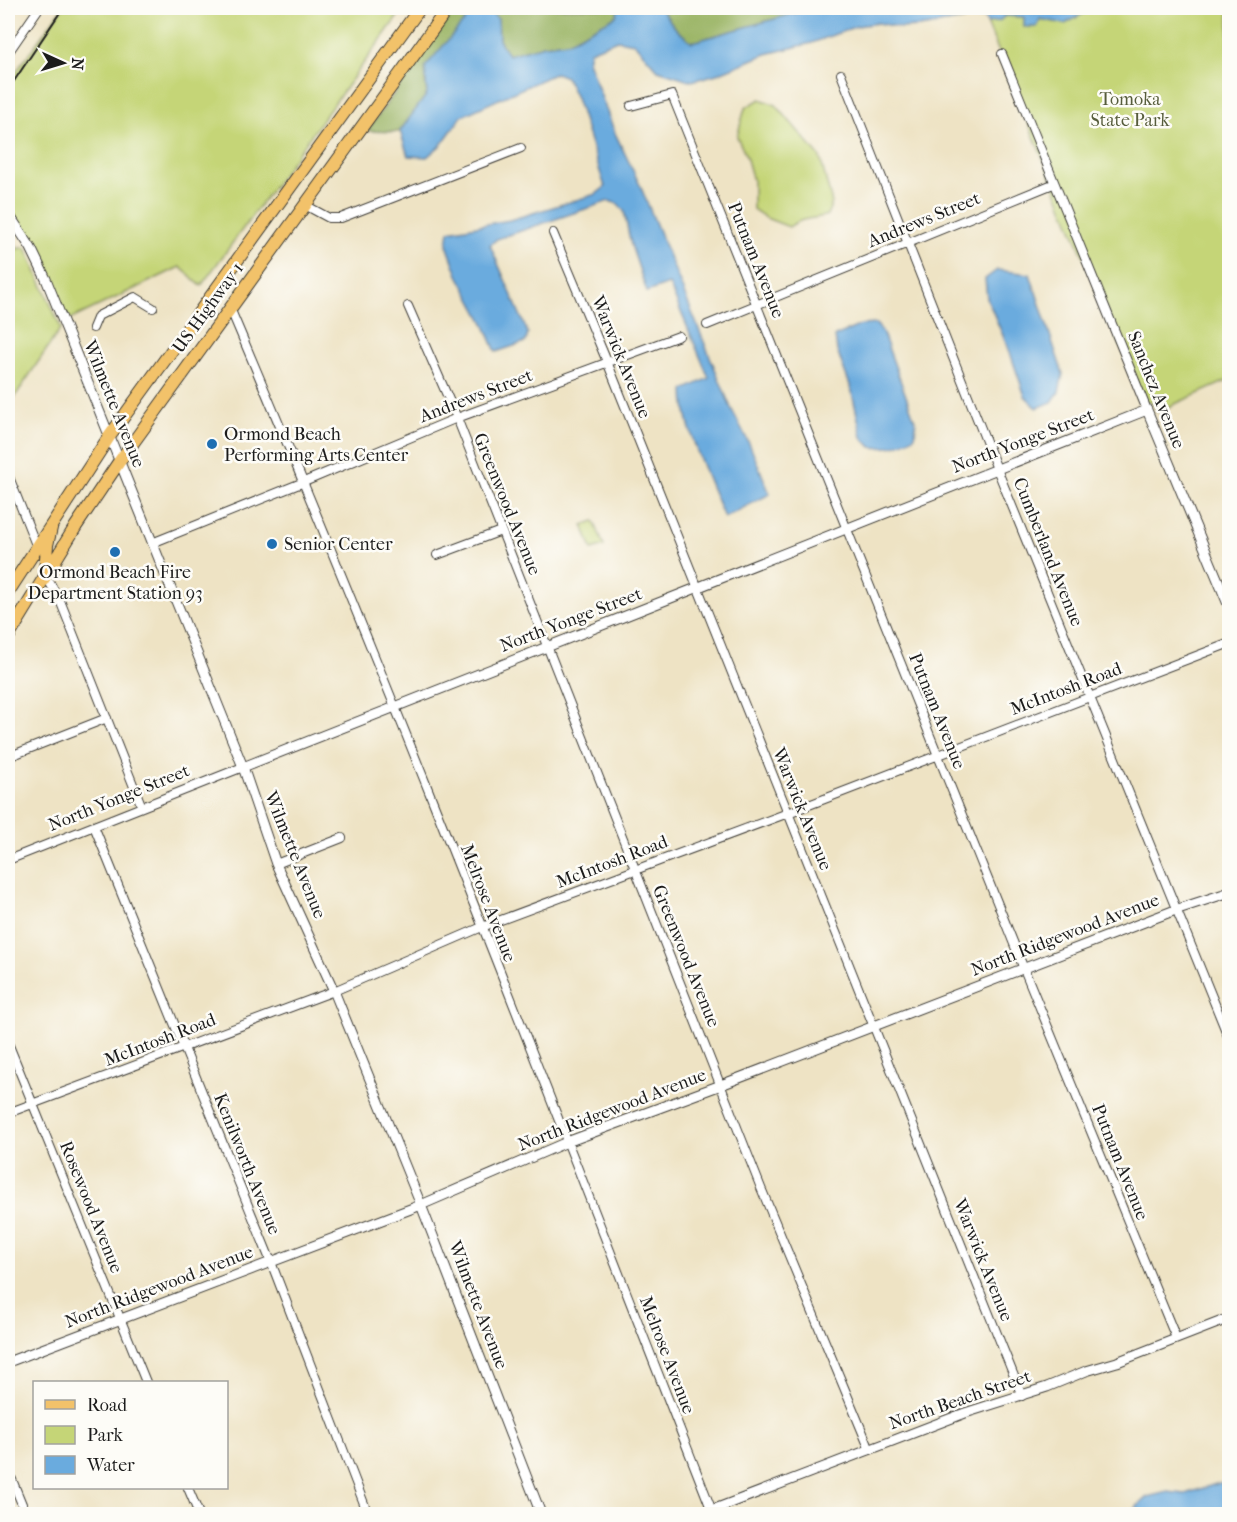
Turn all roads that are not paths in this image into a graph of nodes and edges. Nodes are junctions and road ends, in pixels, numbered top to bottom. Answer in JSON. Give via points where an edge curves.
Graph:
{"nodes":[{"id":1,"x":39,"y":8,"type":"edge"},
{"id":2,"x":420,"y":8,"type":"edge"},
{"id":3,"x":443,"y":9,"type":"edge"},
{"id":4,"x":8,"y":53,"type":"edge"},
{"id":5,"x":1002,"y":54,"type":"dead end"},
{"id":6,"x":841,"y":74,"type":"dead end"},
{"id":7,"x":631,"y":106,"type":"dead end"},
{"id":8,"x":521,"y":148,"type":"dead end"},
{"id":9,"x":1053,"y":184,"type":"junction"},
{"id":10,"x":305,"y":205,"type":"junction"},
{"id":11,"x":8,"y":213,"type":"edge"},
{"id":12,"x":553,"y":233,"type":"dead end"},
{"id":13,"x":908,"y":242,"type":"junction"},
{"id":14,"x":230,"y":269,"type":"junction"},
{"id":15,"x":758,"y":305,"type":"junction"},
{"id":16,"x":408,"y":306,"type":"dead end"},
{"id":17,"x":153,"y":308,"type":"dead end"},
{"id":18,"x":230,"y":308,"type":"junction"},
{"id":19,"x":707,"y":325,"type":"dead end"},
{"id":20,"x":93,"y":328,"type":"dead end"},
{"id":21,"x":679,"y":336,"type":"dead end"},
{"id":22,"x":608,"y":364,"type":"junction"},
{"id":23,"x":1146,"y":410,"type":"junction"},
{"id":24,"x":457,"y":418,"type":"junction"},
{"id":25,"x":109,"y":437,"type":"junction"},
{"id":26,"x":119,"y":462,"type":"junction"},
{"id":27,"x":997,"y":469,"type":"junction"},
{"id":28,"x":9,"y":477,"type":"dead end"},
{"id":29,"x":304,"y":482,"type":"junction"},
{"id":30,"x":54,"y":519,"type":"junction"},
{"id":31,"x":847,"y":528,"type":"junction"},
{"id":32,"x":501,"y":531,"type":"junction"},
{"id":33,"x":152,"y":543,"type":"junction"},
{"id":34,"x":36,"y":545,"type":"junction"},
{"id":35,"x":437,"y":555,"type":"dead end"},
{"id":36,"x":45,"y":574,"type":"junction"},
{"id":37,"x":698,"y":587,"type":"junction"},
{"id":38,"x":8,"y":592,"type":"edge"},
{"id":39,"x":31,"y":598,"type":"junction"},
{"id":40,"x":1230,"y":609,"type":"edge"},
{"id":41,"x":8,"y":637,"type":"edge"},
{"id":42,"x":1230,"y":643,"type":"edge"},
{"id":43,"x":547,"y":647,"type":"junction"},
{"id":44,"x":1090,"y":695,"type":"junction"},
{"id":45,"x":395,"y":706,"type":"junction"},
{"id":46,"x":108,"y":718,"type":"junction"},
{"id":47,"x":939,"y":754,"type":"junction"},
{"id":48,"x":8,"y":757,"type":"edge"},
{"id":49,"x":243,"y":767,"type":"junction"},
{"id":50,"x":142,"y":807,"type":"junction"},
{"id":51,"x":788,"y":813,"type":"junction"},
{"id":52,"x":94,"y":826,"type":"junction"},
{"id":53,"x":342,"y":838,"type":"dead end"},
{"id":54,"x":8,"y":860,"type":"edge"},
{"id":55,"x":276,"y":864,"type":"junction"},
{"id":56,"x":635,"y":870,"type":"junction"},
{"id":57,"x":1230,"y":892,"type":"edge"},
{"id":58,"x":1178,"y":909,"type":"junction"},
{"id":59,"x":482,"y":927,"type":"junction"},
{"id":60,"x":1024,"y":969,"type":"junction"},
{"id":61,"x":334,"y":991,"type":"junction"},
{"id":62,"x":874,"y":1026,"type":"junction"},
{"id":63,"x":1230,"y":1041,"type":"edge"},
{"id":64,"x":8,"y":1043,"type":"edge"},
{"id":65,"x":183,"y":1047,"type":"junction"},
{"id":66,"x":721,"y":1085,"type":"junction"},
{"id":67,"x":33,"y":1104,"type":"junction"},
{"id":68,"x":8,"y":1113,"type":"edge"},
{"id":69,"x":567,"y":1142,"type":"junction"},
{"id":70,"x":422,"y":1205,"type":"junction"},
{"id":71,"x":271,"y":1262,"type":"junction"},
{"id":72,"x":1230,"y":1318,"type":"edge"},
{"id":73,"x":120,"y":1319,"type":"junction"},
{"id":74,"x":1176,"y":1338,"type":"junction"},
{"id":75,"x":8,"y":1362,"type":"edge"},
{"id":76,"x":145,"y":1381,"type":"edge"},
{"id":77,"x":1022,"y":1396,"type":"junction"},
{"id":78,"x":870,"y":1450,"type":"junction"},
{"id":79,"x":8,"y":1470,"type":"edge"},
{"id":80,"x":188,"y":1489,"type":"edge"},
{"id":81,"x":707,"y":1513,"type":"edge"},
{"id":82,"x":26,"y":1515,"type":"edge"},
{"id":83,"x":199,"y":1515,"type":"edge"},
{"id":84,"x":368,"y":1515,"type":"edge"},
{"id":85,"x":541,"y":1515,"type":"edge"}],
"edges":[{"from":1,"to":4,"type":"street"},
{"from":2,"to":14,"type":"main road","name":"US Highway 1"},
{"from":3,"to":10,"type":"main road","name":"US Highway 1"},
{"from":5,"to":9,"type":"street","name":"Sanchez Avenue"},
{"from":6,"to":13,"type":"street","name":"Cumberland Avenue"},
{"from":7,"to":15,"type":"street","name":"Putnam Avenue","via":[[672,95]]},
{"from":8,"to":10,"type":"street","via":[[341,218],[329,218]]},
{"from":9,"to":13,"type":"street","name":"Andrews Street"},
{"from":9,"to":23,"type":"street","name":"Sanchez Avenue"},
{"from":10,"to":18,"type":"main road","name":"US Highway 1"},
{"from":11,"to":25,"type":"street","name":"Wilmette Avenue","via":[[46,279]]},
{"from":12,"to":22,"type":"street","name":"Warwick Avenue"},
{"from":13,"to":15,"type":"street","name":"Andrews Street"},
{"from":13,"to":27,"type":"street","name":"Cumberland Avenue"},
{"from":14,"to":18,"type":"main road","via":[[224,291]]},
{"from":14,"to":25,"type":"main road","name":"US Highway 1"},
{"from":15,"to":19,"type":"street","name":"Andrews Street"},
{"from":15,"to":31,"type":"street","name":"Putnam Avenue"},
{"from":16,"to":24,"type":"street","name":"Greenwood Avenue"},
{"from":17,"to":20,"type":"street","via":[[135,297],[98,316]]},
{"from":18,"to":26,"type":"main road","name":"US Highway 1"},
{"from":18,"to":29,"type":"street","name":"Melrose Avenue"},
{"from":21,"to":22,"type":"street","name":"Andrews Street"},
{"from":22,"to":24,"type":"street","name":"Andrews Street"},
{"from":22,"to":37,"type":"street","name":"Warwick Avenue"},
{"from":23,"to":27,"type":"street","name":"North Yonge Street"},
{"from":23,"to":40,"type":"street","name":"Sanchez Avenue"},
{"from":24,"to":29,"type":"street","name":"Andrews Street"},
{"from":24,"to":32,"type":"street","name":"Greenwood Avenue"},
{"from":25,"to":26,"type":"street","name":"Wilmette Avenue"},
{"from":25,"to":30,"type":"main road","name":"US Highway 1"},
{"from":26,"to":33,"type":"street","name":"Wilmette Avenue"},
{"from":26,"to":36,"type":"main road","name":"US Highway 1"},
{"from":27,"to":31,"type":"street","name":"North Yonge Street"},
{"from":27,"to":44,"type":"street","name":"Cumberland Avenue"},
{"from":28,"to":34,"type":"street"},
{"from":29,"to":33,"type":"street","name":"Andrews Street"},
{"from":29,"to":45,"type":"street","name":"Melrose Avenue"},
{"from":30,"to":34,"type":"main road","name":"US Highway 1"},
{"from":30,"to":36,"type":"main road"},
{"from":31,"to":37,"type":"street","name":"North Yonge Street"},
{"from":31,"to":47,"type":"street","name":"Putnam Avenue"},
{"from":32,"to":35,"type":"street"},
{"from":32,"to":43,"type":"street","name":"Greenwood Avenue"},
{"from":33,"to":49,"type":"street","name":"Wilmette Avenue"},
{"from":34,"to":38,"type":"main road","name":"US Highway 1"},
{"from":34,"to":39,"type":"main road","via":[[37,570]]},
{"from":36,"to":39,"type":"main road","name":"US Highway 1"},
{"from":36,"to":46,"type":"street","via":[[61,603]]},
{"from":37,"to":43,"type":"street","name":"North Yonge Street"},
{"from":37,"to":51,"type":"street","name":"Warwick Avenue"},
{"from":39,"to":41,"type":"main road","name":"US Highway 1"},
{"from":42,"to":44,"type":"street","name":"McIntosh Road"},
{"from":43,"to":45,"type":"street","name":"North Yonge Street"},
{"from":43,"to":56,"type":"street","name":"Greenwood Avenue"},
{"from":44,"to":47,"type":"street","name":"McIntosh Road"},
{"from":44,"to":58,"type":"street","name":"Cumberland Avenue"},
{"from":45,"to":49,"type":"street","name":"North Yonge Street"},
{"from":45,"to":59,"type":"street","name":"Melrose Avenue"},
{"from":46,"to":48,"type":"street"},
{"from":46,"to":50,"type":"street"},
{"from":47,"to":51,"type":"street","name":"McIntosh Road"},
{"from":47,"to":60,"type":"street","name":"Putnam Avenue"},
{"from":49,"to":50,"type":"street","name":"North Yonge Street"},
{"from":49,"to":55,"type":"street","name":"Wilmette Avenue"},
{"from":50,"to":52,"type":"street","name":"North Yonge Street"},
{"from":51,"to":56,"type":"street","name":"McIntosh Road"},
{"from":51,"to":62,"type":"street","name":"Warwick Avenue"},
{"from":52,"to":54,"type":"street","name":"North Yonge Street"},
{"from":52,"to":65,"type":"street","name":"Kenilworth Avenue"},
{"from":53,"to":55,"type":"street"},
{"from":55,"to":61,"type":"street","name":"Wilmette Avenue"},
{"from":56,"to":59,"type":"street","name":"McIntosh Road"},
{"from":56,"to":66,"type":"street","name":"Greenwood Avenue"},
{"from":57,"to":58,"type":"street","name":"North Ridgewood Avenue"},
{"from":58,"to":60,"type":"street","name":"North Ridgewood Avenue"},
{"from":58,"to":63,"type":"street","name":"Cumberland Avenue"},
{"from":59,"to":61,"type":"street","name":"McIntosh Road"},
{"from":59,"to":69,"type":"street","name":"Melrose Avenue"},
{"from":60,"to":62,"type":"street","name":"North Ridgewood Avenue"},
{"from":60,"to":74,"type":"street","name":"Putnam Avenue"},
{"from":61,"to":65,"type":"street","name":"McIntosh Road"},
{"from":61,"to":70,"type":"street","name":"Wilmette Avenue"},
{"from":62,"to":66,"type":"street","name":"North Ridgewood Avenue"},
{"from":62,"to":77,"type":"street","name":"Warwick Avenue"},
{"from":64,"to":67,"type":"street","name":"Rosewood Avenue"},
{"from":65,"to":67,"type":"street","name":"McIntosh Road"},
{"from":65,"to":71,"type":"street","name":"Kenilworth Avenue"},
{"from":66,"to":69,"type":"street","name":"North Ridgewood Avenue"},
{"from":66,"to":78,"type":"street","name":"Greenwood Avenue"},
{"from":67,"to":68,"type":"street","name":"McIntosh Road"},
{"from":67,"to":73,"type":"street","name":"Rosewood Avenue"},
{"from":69,"to":70,"type":"street","name":"North Ridgewood Avenue"},
{"from":69,"to":81,"type":"street","name":"Melrose Avenue"},
{"from":70,"to":71,"type":"street","name":"North Ridgewood Avenue"},
{"from":70,"to":85,"type":"street","name":"Wilmette Avenue"},
{"from":71,"to":73,"type":"street","name":"North Ridgewood Avenue"},
{"from":71,"to":84,"type":"street","name":"Kenilworth Avenue"},
{"from":72,"to":74,"type":"street","name":"North Beach Street"},
{"from":73,"to":75,"type":"street","name":"North Ridgewood Avenue"},
{"from":73,"to":76,"type":"street","name":"Rosewood Avenue"},
{"from":74,"to":77,"type":"street","name":"North Beach Street"},
{"from":77,"to":78,"type":"street","name":"North Beach Street","via":[[965,1413]]},
{"from":78,"to":81,"type":"street","name":"North Beach Street"},
{"from":79,"to":82,"type":"street"},
{"from":80,"to":83,"type":"street"}]}
